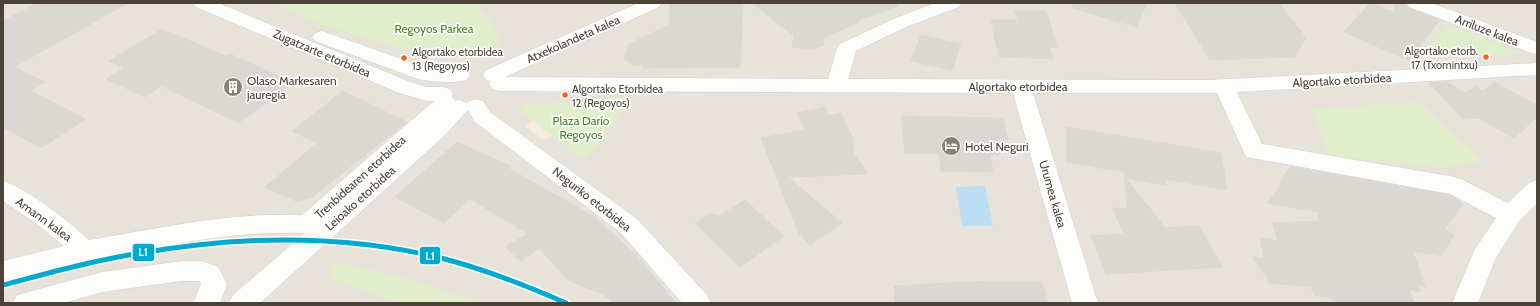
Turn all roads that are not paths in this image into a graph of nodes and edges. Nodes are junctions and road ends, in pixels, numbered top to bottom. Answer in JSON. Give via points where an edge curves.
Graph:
{"nodes":[{"id":1,"x":202,"y":3,"type":"edge"},
{"id":2,"x":242,"y":3,"type":"edge"},
{"id":3,"x":654,"y":3,"type":"edge"},
{"id":4,"x":953,"y":3,"type":"edge"},
{"id":5,"x":1415,"y":3,"type":"edge"},
{"id":6,"x":1537,"y":49,"type":"edge"},
{"id":7,"x":1537,"y":69,"type":"edge"},
{"id":8,"x":460,"y":75,"type":"junction"},
{"id":9,"x":496,"y":79,"type":"junction"},
{"id":10,"x":836,"y":85,"type":"junction"},
{"id":11,"x":1022,"y":86,"type":"junction"},
{"id":12,"x":1224,"y":86,"type":"junction"},
{"id":13,"x":456,"y":102,"type":"junction"},
{"id":14,"x":1537,"y":189,"type":"edge"},
{"id":15,"x":3,"y":190,"type":"edge"},
{"id":16,"x":1511,"y":215,"type":"junction"},
{"id":17,"x":84,"y":251,"type":"junction"},
{"id":18,"x":3,"y":271,"type":"edge"},
{"id":19,"x":26,"y":303,"type":"edge"},
{"id":20,"x":206,"y":303,"type":"edge"},
{"id":21,"x":242,"y":303,"type":"edge"},
{"id":22,"x":698,"y":303,"type":"edge"},
{"id":23,"x":1085,"y":303,"type":"edge"},
{"id":24,"x":1465,"y":303,"type":"edge"}],
"edges":[{"from":1,"to":13,"type":"street","name":"Zugatzarte etorbidea","via":[[406,88]]},
{"from":2,"to":8,"type":"street","name":"Zugatzarte etorbidea","via":[[327,40],[422,73]]},
{"from":3,"to":9,"type":"street","name":"Atxekolandeta kalea"},
{"from":4,"to":10,"type":"street","via":[[883,29],[847,48]]},
{"from":5,"to":6,"type":"street","name":"Arriluze kalea"},
{"from":7,"to":12,"type":"street","name":"Algortako etorbidea"},
{"from":8,"to":9,"type":"street","name":"Zugatzarte etorbidea","via":[[478,71]]},
{"from":8,"to":13,"type":"street","via":[[447,84]]},
{"from":9,"to":10,"type":"street","name":"Algortako etorbidea"},
{"from":9,"to":13,"type":"street","via":[[495,94],[490,99]]},
{"from":10,"to":11,"type":"street","name":"Algortako etorbidea"},
{"from":11,"to":12,"type":"street","name":"Algortako etorbidea"},
{"from":11,"to":23,"type":"street","name":"Urumea kalea"},
{"from":12,"to":16,"type":"street","via":[[1254,151],[1455,186]]},
{"from":13,"to":17,"type":"street","name":"Trenbidearen etorbidea","via":[[405,136],[307,224],[252,224],[205,229]]},
{"from":13,"to":21,"type":"street","name":"Leioako etorbidea","via":[[436,131]]},
{"from":13,"to":22,"type":"street","name":"Neguriko etorbidea","via":[[482,117],[629,226]]},
{"from":14,"to":16,"type":"street"},
{"from":15,"to":17,"type":"street","name":"Amann kalea","via":[[39,213]]},
{"from":16,"to":24,"type":"street","via":[[1484,256]]},
{"from":17,"to":18,"type":"street","name":"Trenbidearen etorbidea"},
{"from":19,"to":20,"type":"street","via":[[102,282],[182,271],[202,271],[209,274],[214,284]]}]}
